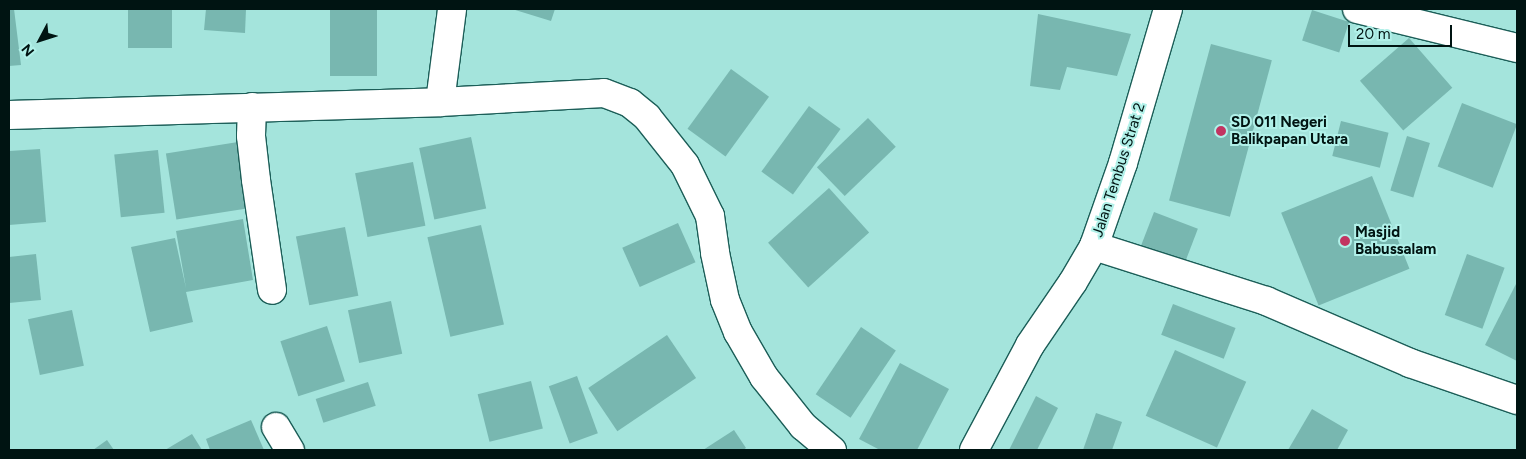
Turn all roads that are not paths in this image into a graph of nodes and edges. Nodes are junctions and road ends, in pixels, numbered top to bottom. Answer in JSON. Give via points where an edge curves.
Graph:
{"nodes":[{"id":1,"x":452,"y":9,"type":"edge"},
{"id":2,"x":1168,"y":9,"type":"edge"},
{"id":3,"x":1357,"y":9,"type":"edge"},
{"id":4,"x":1517,"y":48,"type":"edge"},
{"id":5,"x":440,"y":102,"type":"junction"},
{"id":6,"x":252,"y":107,"type":"junction"},
{"id":7,"x":9,"y":115,"type":"edge"},
{"id":8,"x":1094,"y":246,"type":"junction"},
{"id":9,"x":272,"y":290,"type":"dead end"},
{"id":10,"x":1517,"y":400,"type":"edge"},
{"id":11,"x":276,"y":427,"type":"dead end"},
{"id":12,"x":290,"y":450,"type":"edge"},
{"id":13,"x":832,"y":450,"type":"edge"},
{"id":14,"x":974,"y":450,"type":"edge"}],
"edges":[{"from":1,"to":5,"type":"street"},
{"from":2,"to":8,"type":"street","name":"Jalan Tembus Strat 2","via":[[1118,180]]},
{"from":3,"to":4,"type":"street"},
{"from":5,"to":6,"type":"street"},
{"from":5,"to":13,"type":"street","via":[[604,93],[630,103],[647,118],[685,165],[710,216],[725,300],[738,332],[764,377],[803,426]]},
{"from":6,"to":7,"type":"street"},
{"from":6,"to":9,"type":"street","via":[[251,136]]},
{"from":8,"to":10,"type":"street","via":[[1266,301],[1410,364]]},
{"from":8,"to":14,"type":"street","name":"Jalan Tembus Strat 2","via":[[1030,344]]},
{"from":11,"to":12,"type":"street"}]}
